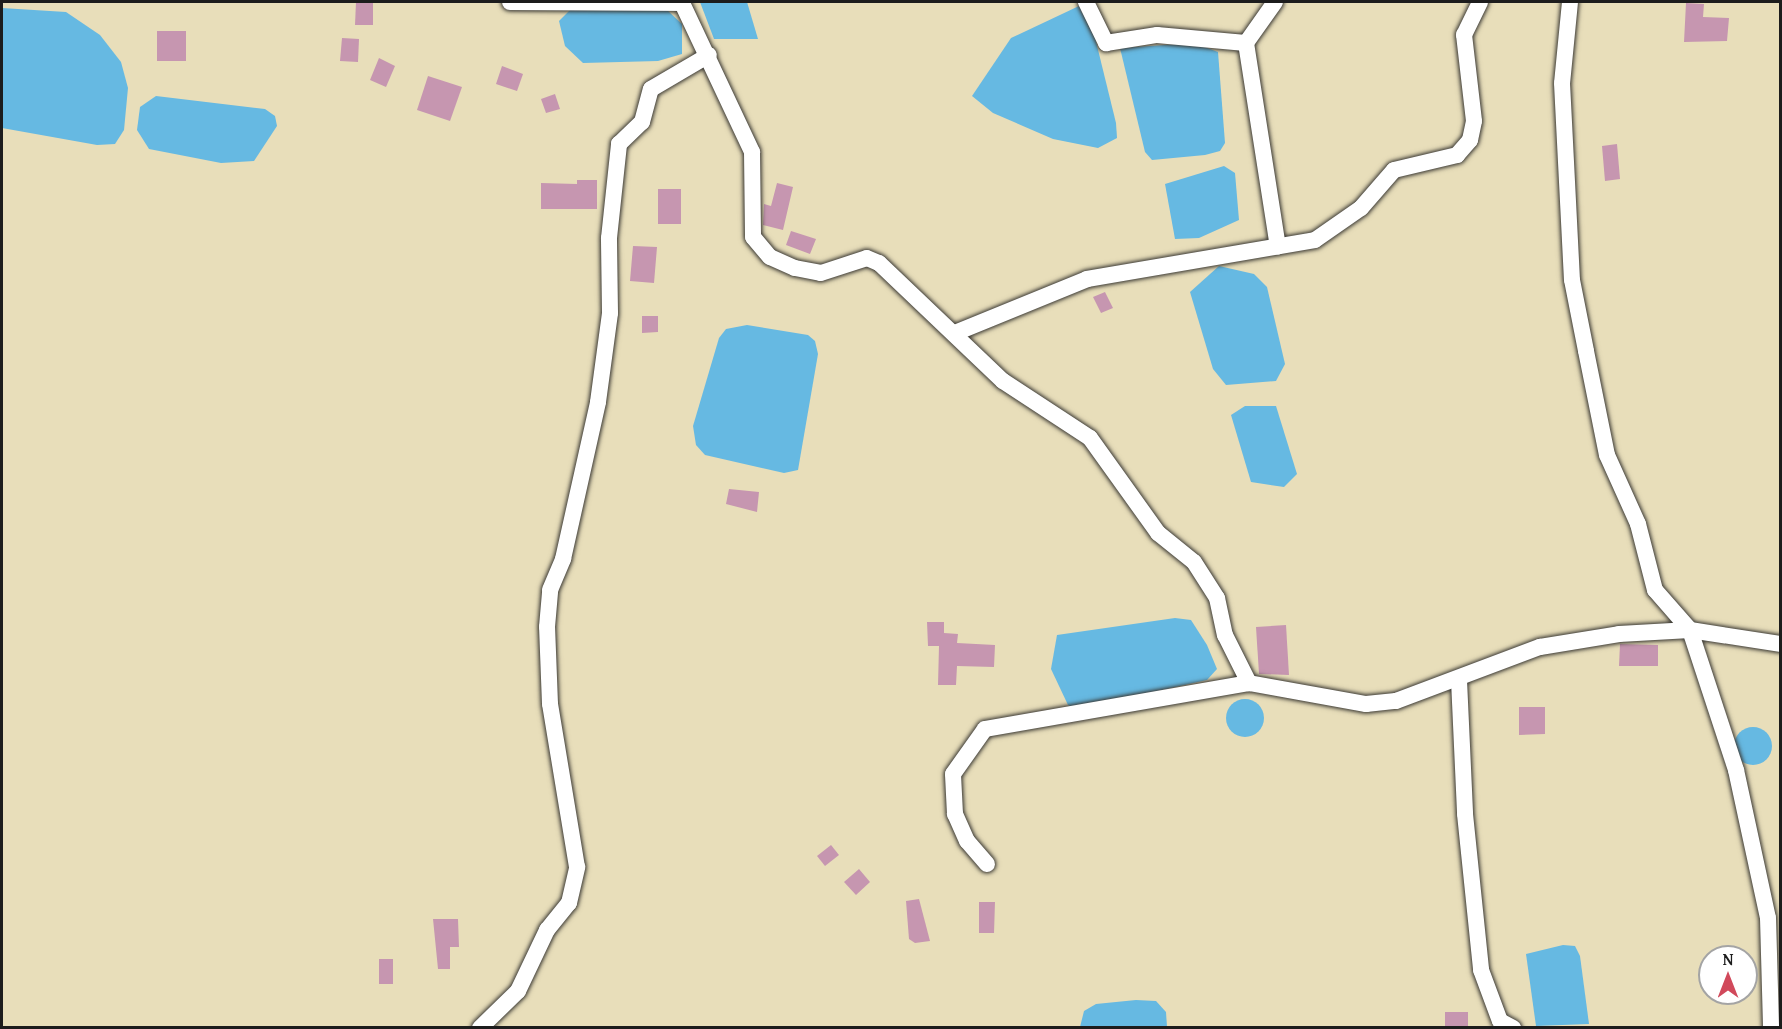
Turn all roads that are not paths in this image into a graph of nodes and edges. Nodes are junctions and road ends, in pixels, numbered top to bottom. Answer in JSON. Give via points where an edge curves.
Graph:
{"nodes":[{"id":1,"x":510,"y":2,"type":"edge"},
{"id":2,"x":1086,"y":2,"type":"edge"},
{"id":3,"x":1275,"y":2,"type":"edge"},
{"id":4,"x":1480,"y":2,"type":"edge"},
{"id":5,"x":1570,"y":2,"type":"edge"},
{"id":6,"x":1246,"y":43,"type":"junction"},
{"id":7,"x":709,"y":55,"type":"junction"},
{"id":8,"x":1278,"y":247,"type":"junction"},
{"id":9,"x":955,"y":333,"type":"junction"},
{"id":10,"x":1690,"y":630,"type":"junction"},
{"id":11,"x":1780,"y":644,"type":"edge"},
{"id":12,"x":1459,"y":680,"type":"junction"},
{"id":13,"x":1249,"y":683,"type":"junction"},
{"id":14,"x":987,"y":864,"type":"dead end"},
{"id":15,"x":480,"y":1028,"type":"edge"},
{"id":16,"x":1513,"y":1028,"type":"edge"},
{"id":17,"x":1771,"y":1028,"type":"edge"}],
"edges":[{"from":1,"to":7,"type":"street","via":[[682,3]]},
{"from":2,"to":6,"type":"street","via":[[1106,43],[1157,35]]},
{"from":3,"to":6,"type":"street"},
{"from":4,"to":8,"type":"street","via":[[1464,35],[1474,121],[1470,140],[1456,155],[1394,170],[1360,207],[1315,240]]},
{"from":5,"to":10,"type":"street","via":[[1562,83],[1572,280],[1607,454],[1638,524],[1655,590]]},
{"from":6,"to":8,"type":"street"},
{"from":7,"to":9,"type":"street","via":[[752,152],[753,237],[770,257],[821,273],[873,260]]},
{"from":7,"to":15,"type":"street","via":[[651,89],[642,122],[619,144],[609,238],[610,313],[597,402],[563,559],[550,591],[547,627],[550,704],[577,867],[569,903],[547,930],[518,991]]},
{"from":8,"to":9,"type":"street","via":[[1087,279]]},
{"from":9,"to":13,"type":"street","via":[[1003,381],[1090,438],[1158,533],[1194,562],[1217,598],[1225,635]]},
{"from":10,"to":11,"type":"street"},
{"from":10,"to":12,"type":"street","via":[[1540,647]]},
{"from":10,"to":17,"type":"street","via":[[1736,770],[1768,918]]},
{"from":12,"to":13,"type":"street","via":[[1396,701],[1366,704]]},
{"from":12,"to":16,"type":"street","via":[[1465,814],[1481,970],[1500,1021]]},
{"from":13,"to":14,"type":"street","via":[[985,729],[953,774],[955,814],[967,841]]}]}
